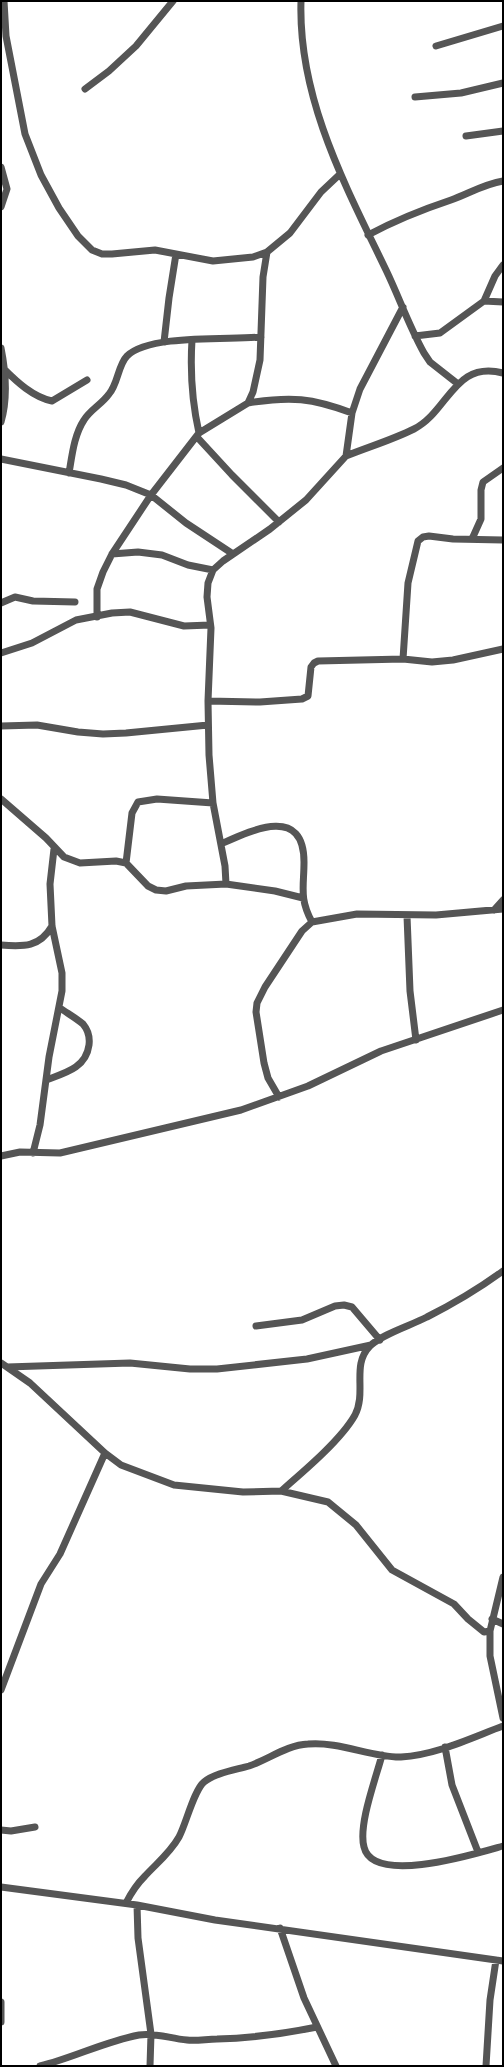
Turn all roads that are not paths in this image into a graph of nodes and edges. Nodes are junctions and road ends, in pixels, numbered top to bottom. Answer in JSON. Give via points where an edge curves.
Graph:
{"nodes":[{"id":1,"x":4,"y":1,"type":"edge"},
{"id":2,"x":174,"y":1,"type":"edge"},
{"id":3,"x":301,"y":1,"type":"edge"},
{"id":4,"x":503,"y":26,"type":"edge"},
{"id":5,"x":436,"y":46,"type":"dead end"},
{"id":6,"x":503,"y":83,"type":"edge"},
{"id":7,"x":85,"y":88,"type":"dead end"},
{"id":8,"x":415,"y":97,"type":"dead end"},
{"id":9,"x":503,"y":131,"type":"edge"},
{"id":10,"x":466,"y":136,"type":"dead end"},
{"id":11,"x":1,"y":167,"type":"edge"},
{"id":12,"x":339,"y":175,"type":"junction"},
{"id":13,"x":503,"y":181,"type":"edge"},
{"id":14,"x":1,"y":207,"type":"edge"},
{"id":15,"x":368,"y":235,"type":"junction"},
{"id":16,"x":267,"y":252,"type":"junction"},
{"id":17,"x":176,"y":254,"type":"junction"},
{"id":18,"x":503,"y":266,"type":"edge"},
{"id":19,"x":484,"y":301,"type":"junction"},
{"id":20,"x":503,"y":302,"type":"edge"},
{"id":21,"x":403,"y":307,"type":"junction"},
{"id":22,"x":415,"y":336,"type":"junction"},
{"id":23,"x":261,"y":337,"type":"junction"},
{"id":24,"x":192,"y":340,"type":"junction"},
{"id":25,"x":164,"y":342,"type":"junction"},
{"id":26,"x":1,"y":348,"type":"edge"},
{"id":27,"x":4,"y":370,"type":"junction"},
{"id":28,"x":503,"y":373,"type":"edge"},
{"id":29,"x":87,"y":380,"type":"dead end"},
{"id":30,"x":458,"y":384,"type":"junction"},
{"id":31,"x":3,"y":400,"type":"edge"},
{"id":32,"x":248,"y":403,"type":"junction"},
{"id":33,"x":352,"y":413,"type":"junction"},
{"id":34,"x":1,"y":422,"type":"edge"},
{"id":35,"x":198,"y":435,"type":"junction"},
{"id":36,"x":346,"y":456,"type":"junction"},
{"id":37,"x":1,"y":459,"type":"edge"},
{"id":38,"x":503,"y":468,"type":"edge"},
{"id":39,"x":69,"y":473,"type":"junction"},
{"id":40,"x":151,"y":495,"type":"junction"},
{"id":41,"x":279,"y":522,"type":"junction"},
{"id":42,"x":472,"y":540,"type":"junction"},
{"id":43,"x":503,"y":540,"type":"edge"},
{"id":44,"x":112,"y":554,"type":"junction"},
{"id":45,"x":233,"y":554,"type":"junction"},
{"id":46,"x":214,"y":570,"type":"junction"},
{"id":47,"x":75,"y":602,"type":"dead end"},
{"id":48,"x":1,"y":603,"type":"edge"},
{"id":49,"x":97,"y":617,"type":"junction"},
{"id":50,"x":210,"y":625,"type":"junction"},
{"id":51,"x":503,"y":649,"type":"edge"},
{"id":52,"x":1,"y":654,"type":"edge"},
{"id":53,"x":403,"y":659,"type":"junction"},
{"id":54,"x":208,"y":701,"type":"junction"},
{"id":55,"x":208,"y":725,"type":"junction"},
{"id":56,"x":1,"y":726,"type":"edge"},
{"id":57,"x":1,"y":800,"type":"edge"},
{"id":58,"x":214,"y":804,"type":"junction"},
{"id":59,"x":221,"y":844,"type":"junction"},
{"id":60,"x":54,"y":849,"type":"junction"},
{"id":61,"x":126,"y":863,"type":"junction"},
{"id":62,"x":226,"y":884,"type":"junction"},
{"id":63,"x":302,"y":898,"type":"junction"},
{"id":64,"x":503,"y":900,"type":"edge"},
{"id":65,"x":503,"y":909,"type":"edge"},
{"id":66,"x":494,"y":910,"type":"junction"},
{"id":67,"x":407,"y":916,"type":"junction"},
{"id":68,"x":312,"y":922,"type":"junction"},
{"id":69,"x":52,"y":926,"type":"junction"},
{"id":70,"x":1,"y":945,"type":"edge"},
{"id":71,"x":60,"y":1008,"type":"junction"},
{"id":72,"x":503,"y":1010,"type":"edge"},
{"id":73,"x":416,"y":1040,"type":"junction"},
{"id":74,"x":46,"y":1080,"type":"junction"},
{"id":75,"x":278,"y":1097,"type":"junction"},
{"id":76,"x":33,"y":1153,"type":"junction"},
{"id":77,"x":1,"y":1156,"type":"edge"},
{"id":78,"x":503,"y":1272,"type":"edge"},
{"id":79,"x":256,"y":1326,"type":"dead end"},
{"id":80,"x":380,"y":1340,"type":"junction"},
{"id":81,"x":371,"y":1345,"type":"junction"},
{"id":82,"x":4,"y":1365,"type":"edge"},
{"id":83,"x":105,"y":1453,"type":"junction"},
{"id":84,"x":280,"y":1491,"type":"junction"},
{"id":85,"x":503,"y":1577,"type":"edge"},
{"id":86,"x":492,"y":1619,"type":"junction"},
{"id":87,"x":503,"y":1624,"type":"edge"},
{"id":88,"x":490,"y":1631,"type":"junction"},
{"id":89,"x":1,"y":1690,"type":"edge"},
{"id":90,"x":503,"y":1718,"type":"edge"},
{"id":91,"x":503,"y":1726,"type":"edge"},
{"id":92,"x":445,"y":1747,"type":"junction"},
{"id":93,"x":382,"y":1755,"type":"junction"},
{"id":94,"x":34,"y":1827,"type":"dead end"},
{"id":95,"x":1,"y":1830,"type":"edge"},
{"id":96,"x":503,"y":1846,"type":"edge"},
{"id":97,"x":478,"y":1852,"type":"junction"},
{"id":98,"x":1,"y":1887,"type":"edge"},
{"id":99,"x":126,"y":1903,"type":"junction"},
{"id":100,"x":137,"y":1904,"type":"junction"},
{"id":101,"x":280,"y":1928,"type":"junction"},
{"id":102,"x":499,"y":1960,"type":"edge"},
{"id":103,"x":1,"y":2002,"type":"edge"},
{"id":104,"x":1,"y":2022,"type":"edge"},
{"id":105,"x":316,"y":2027,"type":"junction"},
{"id":106,"x":151,"y":2034,"type":"junction"},
{"id":107,"x":40,"y":2066,"type":"edge"},
{"id":108,"x":150,"y":2066,"type":"edge"},
{"id":109,"x":336,"y":2066,"type":"edge"},
{"id":110,"x":486,"y":2066,"type":"edge"}],
"edges":[{"from":1,"to":17,"type":"street","via":[[6,36],[25,134],[46,185],[78,236],[92,250],[102,254],[147,250]]},
{"from":2,"to":7,"type":"street","via":[[136,46],[109,71]]},
{"from":3,"to":12,"type":"street","via":[[300,18],[306,70]]},
{"from":4,"to":5,"type":"street"},
{"from":6,"to":8,"type":"street","via":[[461,93]]},
{"from":9,"to":10,"type":"street"},
{"from":11,"to":14,"type":"street","via":[[7,190]]},
{"from":12,"to":15,"type":"street"},
{"from":12,"to":16,"type":"street","via":[[321,192],[299,223]]},
{"from":13,"to":15,"type":"street","via":[[408,215]]},
{"from":15,"to":21,"type":"street"},
{"from":16,"to":17,"type":"street","via":[[253,257],[212,261]]},
{"from":16,"to":23,"type":"street","via":[[262,277]]},
{"from":17,"to":25,"type":"street"},
{"from":18,"to":19,"type":"street","via":[[495,276]]},
{"from":19,"to":20,"type":"street"},
{"from":19,"to":22,"type":"street","via":[[440,333]]},
{"from":21,"to":22,"type":"street"},
{"from":21,"to":33,"type":"street","via":[[360,389]]},
{"from":22,"to":30,"type":"street","via":[[430,362]]},
{"from":23,"to":24,"type":"street"},
{"from":23,"to":32,"type":"street","via":[[260,360]]},
{"from":24,"to":25,"type":"street"},
{"from":24,"to":35,"type":"street","via":[[192,401]]},
{"from":25,"to":39,"type":"street","via":[[132,352],[126,357],[114,388],[84,420],[73,449]]},
{"from":26,"to":27,"type":"street"},
{"from":27,"to":29,"type":"street","via":[[28,389],[52,401]]},
{"from":27,"to":31,"type":"street"},
{"from":28,"to":30,"type":"street","via":[[483,370],[473,373]]},
{"from":30,"to":36,"type":"street","via":[[432,415],[415,428]]},
{"from":31,"to":34,"type":"street"},
{"from":32,"to":33,"type":"street","via":[[303,398]]},
{"from":32,"to":35,"type":"street"},
{"from":33,"to":36,"type":"street"},
{"from":35,"to":40,"type":"street"},
{"from":35,"to":41,"type":"street","via":[[232,475]]},
{"from":36,"to":41,"type":"street","via":[[306,500]]},
{"from":37,"to":39,"type":"street"},
{"from":38,"to":42,"type":"street","via":[[483,482],[481,519]]},
{"from":39,"to":40,"type":"street","via":[[126,485]]},
{"from":40,"to":44,"type":"street"},
{"from":40,"to":45,"type":"street","via":[[186,523]]},
{"from":41,"to":45,"type":"street"},
{"from":42,"to":43,"type":"street"},
{"from":42,"to":53,"type":"street","via":[[426,536],[418,541],[408,584]]},
{"from":44,"to":46,"type":"street","via":[[138,552],[162,555],[188,565]]},
{"from":44,"to":49,"type":"street","via":[[97,589]]},
{"from":45,"to":46,"type":"street"},
{"from":46,"to":50,"type":"street","via":[[208,590]]},
{"from":47,"to":48,"type":"street","via":[[33,601],[15,597]]},
{"from":49,"to":50,"type":"street","via":[[130,612],[184,626]]},
{"from":49,"to":52,"type":"street","via":[[76,620],[32,643]]},
{"from":50,"to":54,"type":"street"},
{"from":51,"to":53,"type":"street","via":[[453,660],[432,662]]},
{"from":53,"to":54,"type":"street","via":[[318,661],[312,667],[308,696],[302,699],[260,702]]},
{"from":54,"to":55,"type":"street"},
{"from":55,"to":56,"type":"street","via":[[126,734],[78,732],[37,725]]},
{"from":55,"to":58,"type":"street"},
{"from":57,"to":60,"type":"street","via":[[46,838]]},
{"from":58,"to":59,"type":"street"},
{"from":58,"to":61,"type":"street","via":[[157,799],[138,802],[132,814]]},
{"from":59,"to":62,"type":"street"},
{"from":59,"to":63,"type":"street","via":[[256,829],[270,826],[296,832],[303,847]]},
{"from":60,"to":61,"type":"street","via":[[64,857],[80,863]]},
{"from":60,"to":69,"type":"street","via":[[50,884]]},
{"from":61,"to":62,"type":"street","via":[[148,886],[156,890]]},
{"from":62,"to":63,"type":"street"},
{"from":63,"to":68,"type":"street"},
{"from":64,"to":66,"type":"street"},
{"from":65,"to":66,"type":"street"},
{"from":66,"to":67,"type":"street"},
{"from":67,"to":68,"type":"street","via":[[356,914]]},
{"from":67,"to":73,"type":"street","via":[[410,991]]},
{"from":68,"to":75,"type":"street","via":[[302,931],[257,1003],[256,1022],[264,1063],[268,1078]]},
{"from":69,"to":70,"type":"street","via":[[39,942],[22,946]]},
{"from":69,"to":71,"type":"street","via":[[62,973]]},
{"from":71,"to":74,"type":"street"},
{"from":71,"to":74,"type":"street","via":[[87,1030],[88,1052],[82,1063],[68,1072]]},
{"from":72,"to":73,"type":"street"},
{"from":73,"to":75,"type":"street","via":[[367,1057],[308,1086]]},
{"from":74,"to":76,"type":"street"},
{"from":75,"to":76,"type":"street","via":[[241,1110],[144,1134],[60,1153]]},
{"from":76,"to":77,"type":"street","via":[[20,1152]]},
{"from":78,"to":80,"type":"street","via":[[428,1317]]},
{"from":79,"to":80,"type":"street","via":[[302,1320],[335,1306],[344,1305],[352,1307]]},
{"from":80,"to":81,"type":"street"},
{"from":81,"to":82,"type":"street","via":[[307,1359],[217,1368],[190,1369],[130,1364]]},
{"from":81,"to":84,"type":"street","via":[[362,1355],[361,1399],[355,1415],[335,1440]]},
{"from":82,"to":83,"type":"street","via":[[47,1397]]},
{"from":83,"to":84,"type":"street","via":[[121,1465],[174,1485],[243,1492]]},
{"from":83,"to":89,"type":"street","via":[[60,1554],[41,1584]]},
{"from":84,"to":88,"type":"street","via":[[328,1502],[356,1525],[392,1570],[454,1604],[468,1620],[484,1632]]},
{"from":85,"to":86,"type":"street"},
{"from":86,"to":87,"type":"street"},
{"from":86,"to":88,"type":"street"},
{"from":88,"to":90,"type":"street","via":[[490,1656]]},
{"from":91,"to":92,"type":"street"},
{"from":92,"to":93,"type":"street","via":[[403,1757]]},
{"from":92,"to":97,"type":"street","via":[[452,1785]]},
{"from":93,"to":97,"type":"street","via":[[365,1821],[363,1837],[366,1854],[379,1862],[413,1866],[428,1865]]},
{"from":93,"to":99,"type":"street","via":[[341,1746],[294,1746],[257,1763],[210,1778],[198,1789],[188,1820],[178,1839],[140,1882]]},
{"from":94,"to":95,"type":"street"},
{"from":96,"to":97,"type":"street"},
{"from":98,"to":99,"type":"street"},
{"from":99,"to":100,"type":"street"},
{"from":100,"to":101,"type":"street","via":[[215,1920]]},
{"from":100,"to":106,"type":"street","via":[[138,1938]]},
{"from":101,"to":102,"type":"street"},
{"from":101,"to":105,"type":"street"},
{"from":102,"to":110,"type":"street","via":[[490,2000]]},
{"from":103,"to":104,"type":"street"},
{"from":105,"to":106,"type":"street","via":[[252,2038],[187,2040]]},
{"from":105,"to":109,"type":"street"},
{"from":106,"to":107,"type":"street","via":[[116,2041],[65,2060]]},
{"from":106,"to":108,"type":"street"}]}
